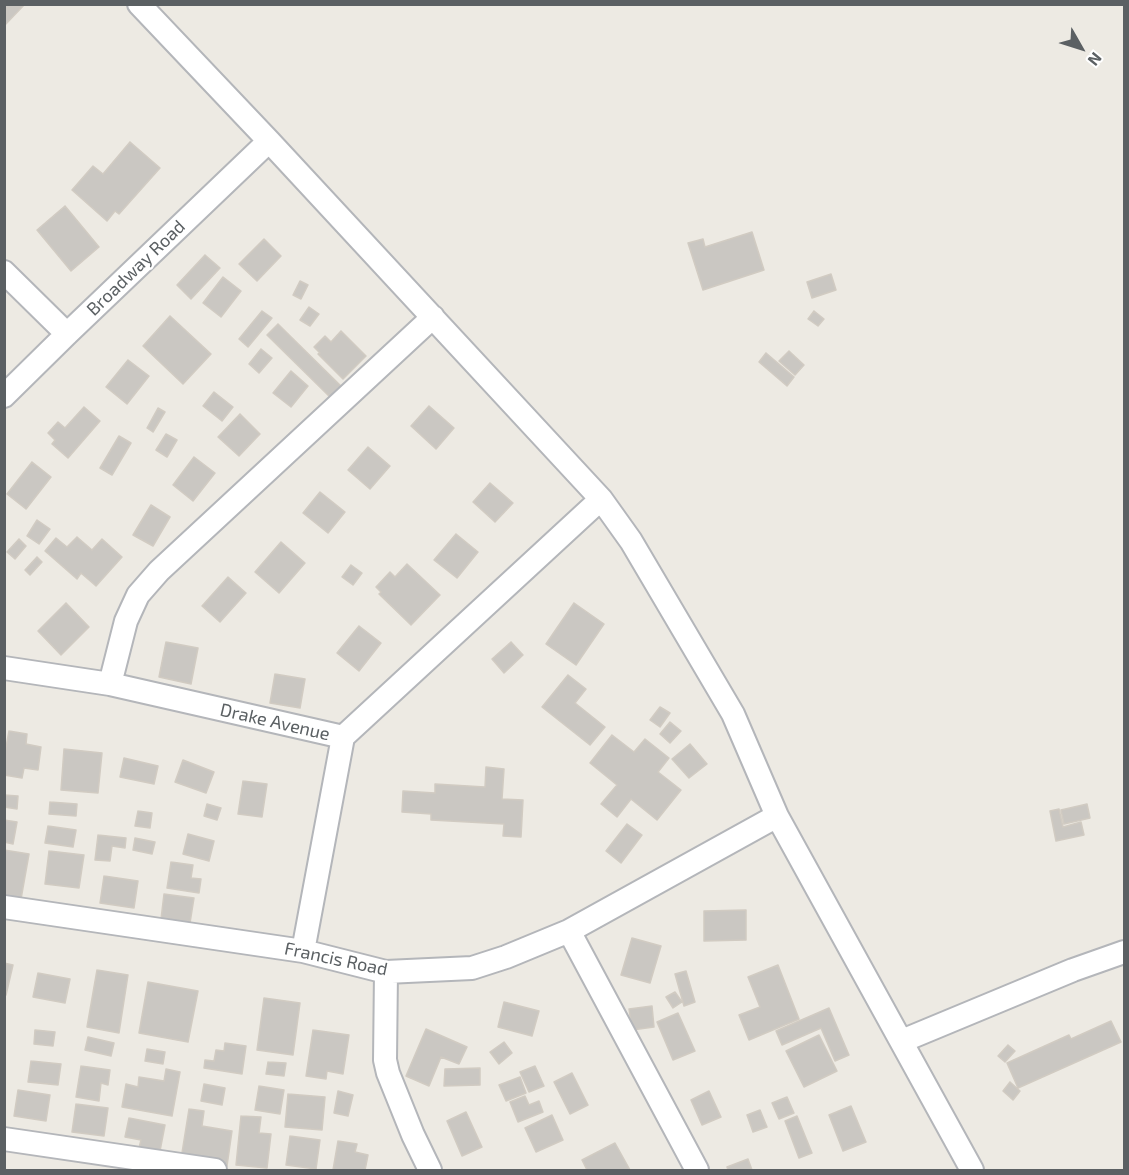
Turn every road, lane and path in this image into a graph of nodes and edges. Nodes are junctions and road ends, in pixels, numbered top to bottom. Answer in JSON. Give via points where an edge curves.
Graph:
{"nodes":[{"id":1,"x":139,"y":4,"type":"edge"},
{"id":2,"x":269,"y":141,"type":"junction"},
{"id":3,"x":4,"y":272,"type":"edge"},
{"id":4,"x":433,"y":317,"type":"junction"},
{"id":5,"x":68,"y":334,"type":"junction"},
{"id":6,"x":4,"y":396,"type":"edge"},
{"id":7,"x":601,"y":499,"type":"junction"},
{"id":8,"x":4,"y":668,"type":"edge"},
{"id":9,"x":110,"y":684,"type":"junction"},
{"id":10,"x":343,"y":737,"type":"junction"},
{"id":11,"x":777,"y":816,"type":"junction"},
{"id":12,"x":4,"y":907,"type":"edge"},
{"id":13,"x":569,"y":931,"type":"junction"},
{"id":14,"x":303,"y":951,"type":"junction"},
{"id":15,"x":1125,"y":952,"type":"edge"},
{"id":16,"x":386,"y":972,"type":"junction"},
{"id":17,"x":902,"y":1041,"type":"junction"},
{"id":18,"x":4,"y":1139,"type":"edge"},
{"id":19,"x":215,"y":1170,"type":"edge"},
{"id":20,"x":430,"y":1170,"type":"edge"},
{"id":21,"x":696,"y":1170,"type":"edge"},
{"id":22,"x":972,"y":1170,"type":"edge"}],
"edges":[{"from":1,"to":2,"type":"street"},
{"from":2,"to":4,"type":"street"},
{"from":2,"to":5,"type":"street","name":"Broadway Road"},
{"from":3,"to":5,"type":"street"},
{"from":4,"to":7,"type":"street"},
{"from":4,"to":9,"type":"street","via":[[138,595],[126,621]]},
{"from":5,"to":6,"type":"street","name":"Broadway Road"},
{"from":7,"to":10,"type":"street","name":"Drake Avenue"},
{"from":7,"to":11,"type":"street","via":[[631,541],[733,714]]},
{"from":8,"to":9,"type":"street","name":"Drake Avenue"},
{"from":9,"to":10,"type":"street","name":"Drake Avenue"},
{"from":10,"to":14,"type":"street"},
{"from":11,"to":13,"type":"street","name":"Francis Road"},
{"from":11,"to":17,"type":"street"},
{"from":12,"to":14,"type":"street","name":"Francis Road"},
{"from":13,"to":16,"type":"street","name":"Francis Road","via":[[472,968]]},
{"from":13,"to":21,"type":"street"},
{"from":14,"to":16,"type":"street","name":"Francis Road"},
{"from":15,"to":17,"type":"street"},
{"from":16,"to":20,"type":"street","via":[[385,1060]]},
{"from":17,"to":22,"type":"street"},
{"from":18,"to":19,"type":"street"}]}
